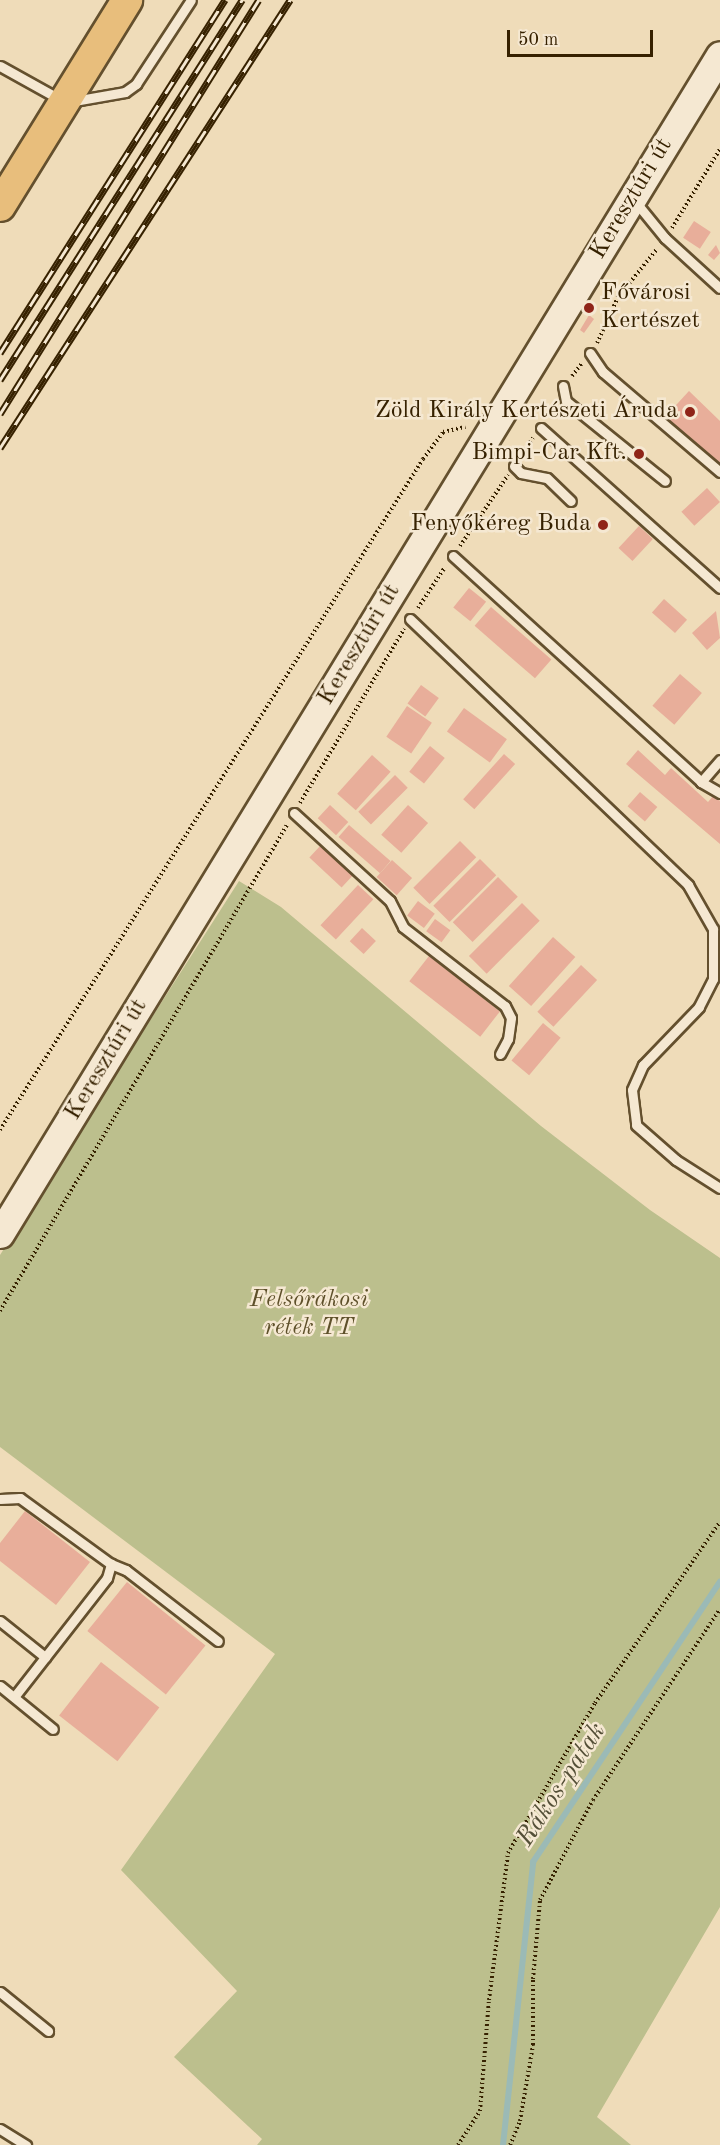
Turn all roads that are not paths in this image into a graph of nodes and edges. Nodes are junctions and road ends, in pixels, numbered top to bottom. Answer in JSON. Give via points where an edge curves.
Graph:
{"nodes":[{"id":1,"x":127,"y":0,"type":"edge"},
{"id":2,"x":191,"y":0,"type":"edge"},
{"id":3,"x":720,"y":55,"type":"edge"},
{"id":4,"x":0,"y":66,"type":"edge"},
{"id":5,"x":63,"y":105,"type":"junction"},
{"id":6,"x":0,"y":168,"type":"edge"},
{"id":7,"x":632,"y":197,"type":"junction"},
{"id":8,"x":0,"y":206,"type":"edge"},
{"id":9,"x":719,"y":286,"type":"edge"},
{"id":10,"x":590,"y":353,"type":"road end"},
{"id":11,"x":563,"y":386,"type":"road end"},
{"id":12,"x":541,"y":428,"type":"road end"},
{"id":13,"x":514,"y":466,"type":"road end"},
{"id":14,"x":720,"y":472,"type":"edge"},
{"id":15,"x":665,"y":481,"type":"dead end"},
{"id":16,"x":571,"y":501,"type":"dead end"},
{"id":17,"x":453,"y":556,"type":"road end"},
{"id":18,"x":720,"y":588,"type":"edge"},
{"id":19,"x":410,"y":619,"type":"road end"},
{"id":20,"x":720,"y":760,"type":"edge"},
{"id":21,"x":701,"y":782,"type":"junction"},
{"id":22,"x":720,"y":793,"type":"edge"},
{"id":23,"x":294,"y":813,"type":"road end"},
{"id":24,"x":500,"y":1054,"type":"dead end"},
{"id":25,"x":720,"y":1188,"type":"edge"},
{"id":26,"x":0,"y":1234,"type":"edge"},
{"id":27,"x":0,"y":1499,"type":"edge"},
{"id":28,"x":111,"y":1564,"type":"junction"},
{"id":29,"x":0,"y":1621,"type":"edge"},
{"id":30,"x":218,"y":1641,"type":"dead end"},
{"id":31,"x":45,"y":1657,"type":"junction"},
{"id":32,"x":0,"y":1686,"type":"edge"},
{"id":33,"x":14,"y":1697,"type":"junction"},
{"id":34,"x":53,"y":1729,"type":"dead end"},
{"id":35,"x":0,"y":1992,"type":"edge"},
{"id":36,"x":48,"y":2031,"type":"dead end"},
{"id":37,"x":0,"y":2129,"type":"edge"},
{"id":38,"x":26,"y":2145,"type":"edge"}],
"edges":[{"from":1,"to":5,"type":"main road"},
{"from":2,"to":5,"type":"lane","via":[[136,84],[125,92]]},
{"from":3,"to":7,"type":"main road","name":"Keresztúri út"},
{"from":4,"to":5,"type":"lane"},
{"from":5,"to":6,"type":"main road"},
{"from":5,"to":8,"type":"main road"},
{"from":7,"to":9,"type":"lane","via":[[665,238]]},
{"from":7,"to":26,"type":"main road","name":"Keresztúri út"},
{"from":10,"to":14,"type":"lane","via":[[603,372]]},
{"from":11,"to":15,"type":"lane","via":[[566,401]]},
{"from":12,"to":18,"type":"lane"},
{"from":13,"to":16,"type":"lane","via":[[521,472],[547,478]]},
{"from":17,"to":21,"type":"lane"},
{"from":19,"to":25,"type":"lane","via":[[688,885],[713,929],[713,980],[699,1007],[643,1065],[632,1090],[636,1125],[676,1160]]},
{"from":20,"to":21,"type":"lane"},
{"from":21,"to":22,"type":"lane"},
{"from":23,"to":24,"type":"lane","via":[[390,901],[403,927],[505,1006],[512,1018],[508,1040]]},
{"from":27,"to":28,"type":"lane","via":[[20,1498]]},
{"from":28,"to":30,"type":"lane","via":[[126,1569]]},
{"from":28,"to":31,"type":"lane","via":[[107,1578]]},
{"from":29,"to":31,"type":"lane"},
{"from":31,"to":33,"type":"lane"},
{"from":32,"to":33,"type":"lane"},
{"from":33,"to":34,"type":"lane"},
{"from":35,"to":36,"type":"lane"},
{"from":37,"to":38,"type":"lane"}]}
